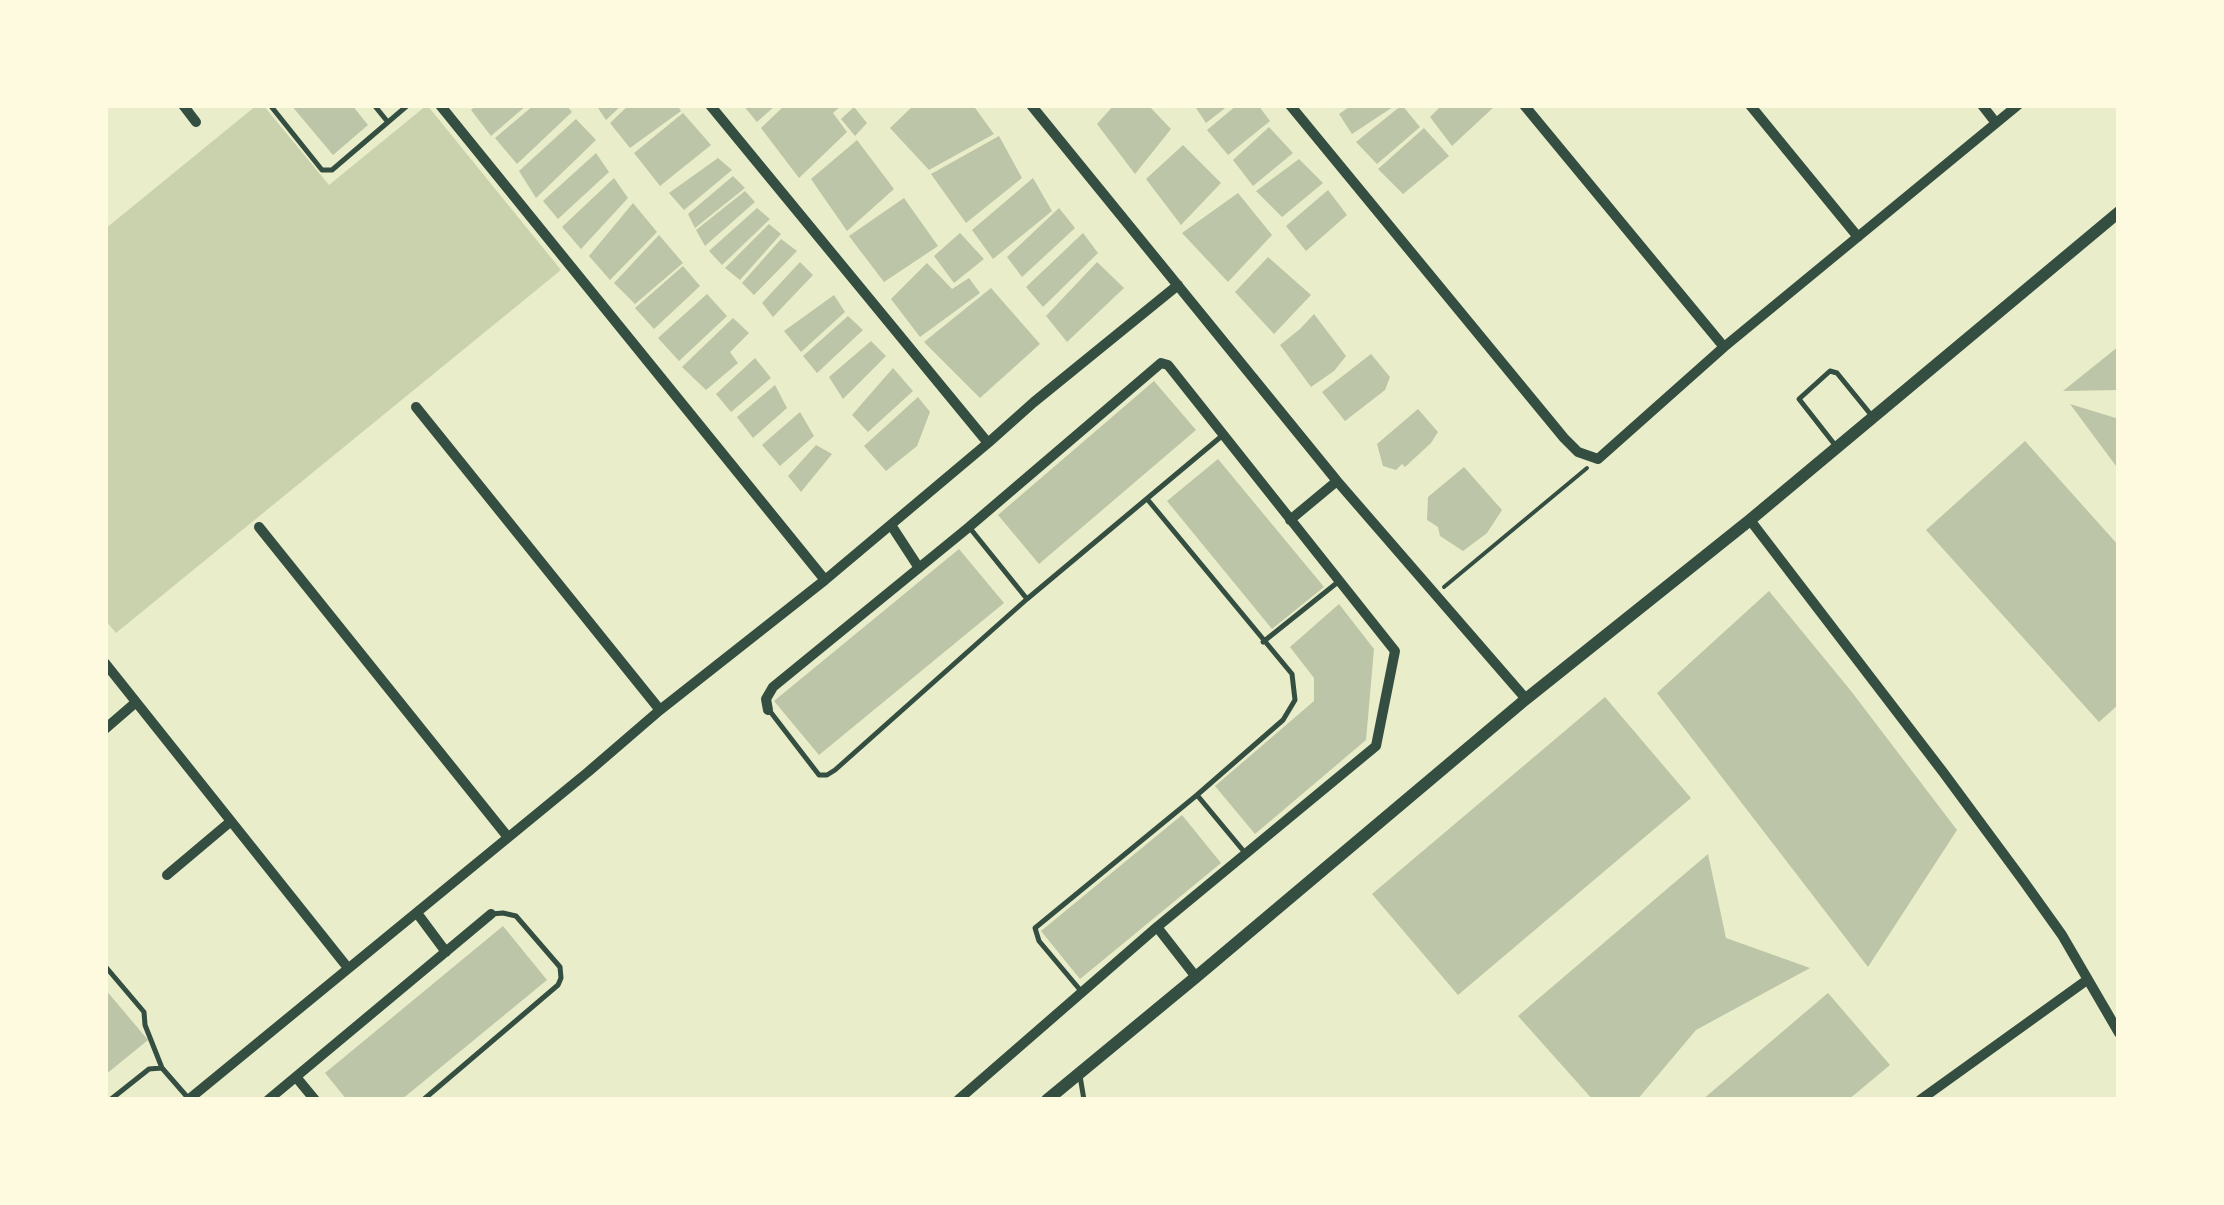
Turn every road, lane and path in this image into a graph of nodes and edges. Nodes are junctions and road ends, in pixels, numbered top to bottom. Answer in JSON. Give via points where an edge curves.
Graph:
{"nodes":[{"id":1,"x":182,"y":105,"type":"edge"},
{"id":2,"x":270,"y":105,"type":"edge"},
{"id":3,"x":374,"y":105,"type":"edge"},
{"id":4,"x":408,"y":105,"type":"edge"},
{"id":5,"x":440,"y":105,"type":"edge"},
{"id":6,"x":710,"y":105,"type":"edge"},
{"id":7,"x":1031,"y":105,"type":"edge"},
{"id":8,"x":1290,"y":105,"type":"edge"},
{"id":9,"x":1524,"y":105,"type":"edge"},
{"id":10,"x":1750,"y":105,"type":"edge"},
{"id":11,"x":1982,"y":105,"type":"edge"},
{"id":12,"x":2018,"y":105,"type":"edge"},
{"id":13,"x":387,"y":121,"type":"junction"},
{"id":14,"x":196,"y":122,"type":"dead end"},
{"id":15,"x":1996,"y":123,"type":"junction"},
{"id":16,"x":2119,"y":212,"type":"edge"},
{"id":17,"x":1858,"y":236,"type":"junction"},
{"id":18,"x":1178,"y":285,"type":"junction"},
{"id":19,"x":1724,"y":347,"type":"junction"},
{"id":20,"x":416,"y":407,"type":"dead end"},
{"id":21,"x":1873,"y":417,"type":"junction"},
{"id":22,"x":1223,"y":435,"type":"junction"},
{"id":23,"x":988,"y":443,"type":"junction"},
{"id":24,"x":1837,"y":448,"type":"junction"},
{"id":25,"x":1598,"y":459,"type":"junction"},
{"id":26,"x":1336,"y":481,"type":"junction"},
{"id":27,"x":1148,"y":500,"type":"junction"},
{"id":28,"x":1290,"y":520,"type":"junction"},
{"id":29,"x":1750,"y":520,"type":"junction"},
{"id":30,"x":891,"y":524,"type":"junction"},
{"id":31,"x":260,"y":527,"type":"dead end"},
{"id":32,"x":969,"y":527,"type":"junction"},
{"id":33,"x":919,"y":568,"type":"junction"},
{"id":34,"x":824,"y":580,"type":"junction"},
{"id":35,"x":1338,"y":582,"type":"junction"},
{"id":36,"x":1436,"y":594,"type":"junction"},
{"id":37,"x":1026,"y":599,"type":"junction"},
{"id":38,"x":1263,"y":642,"type":"junction"},
{"id":39,"x":105,"y":663,"type":"edge"},
{"id":40,"x":1526,"y":698,"type":"junction"},
{"id":41,"x":136,"y":703,"type":"junction"},
{"id":42,"x":660,"y":710,"type":"junction"},
{"id":43,"x":768,"y":710,"type":"joint"},
{"id":44,"x":105,"y":729,"type":"edge"},
{"id":45,"x":1197,"y":794,"type":"junction"},
{"id":46,"x":230,"y":822,"type":"junction"},
{"id":47,"x":507,"y":836,"type":"junction"},
{"id":48,"x":1246,"y":854,"type":"junction"},
{"id":49,"x":167,"y":875,"type":"dead end"},
{"id":50,"x":417,"y":913,"type":"junction"},
{"id":51,"x":491,"y":914,"type":"joint"},
{"id":52,"x":1158,"y":927,"type":"junction"},
{"id":53,"x":446,"y":952,"type":"junction"},
{"id":54,"x":105,"y":966,"type":"edge"},
{"id":55,"x":348,"y":968,"type":"junction"},
{"id":56,"x":1196,"y":977,"type":"junction"},
{"id":57,"x":2088,"y":980,"type":"junction"},
{"id":58,"x":1083,"y":993,"type":"junction"},
{"id":59,"x":2119,"y":1033,"type":"edge"},
{"id":60,"x":162,"y":1068,"type":"junction"},
{"id":61,"x":1079,"y":1073,"type":"junction"},
{"id":62,"x":296,"y":1077,"type":"junction"},
{"id":63,"x":110,"y":1100,"type":"edge"},
{"id":64,"x":189,"y":1100,"type":"edge"},
{"id":65,"x":268,"y":1100,"type":"edge"},
{"id":66,"x":314,"y":1100,"type":"edge"},
{"id":67,"x":423,"y":1100,"type":"edge"},
{"id":68,"x":958,"y":1100,"type":"edge"},
{"id":69,"x":1047,"y":1100,"type":"edge"},
{"id":70,"x":1084,"y":1100,"type":"edge"},
{"id":71,"x":1920,"y":1100,"type":"edge"}],
"edges":[{"from":1,"to":14,"type":"street"},
{"from":2,"to":13,"type":"lane","via":[[327,172]]},
{"from":3,"to":13,"type":"lane"},
{"from":4,"to":13,"type":"lane"},
{"from":5,"to":34,"type":"street"},
{"from":6,"to":23,"type":"street"},
{"from":7,"to":18,"type":"street"},
{"from":8,"to":25,"type":"street","via":[[1564,438]]},
{"from":9,"to":19,"type":"street"},
{"from":10,"to":17,"type":"street"},
{"from":11,"to":15,"type":"street"},
{"from":12,"to":15,"type":"street"},
{"from":15,"to":17,"type":"street"},
{"from":16,"to":21,"type":"street"},
{"from":17,"to":19,"type":"street"},
{"from":18,"to":23,"type":"street"},
{"from":18,"to":26,"type":"street"},
{"from":19,"to":25,"type":"street"},
{"from":20,"to":42,"type":"street"},
{"from":21,"to":24,"type":"street"},
{"from":21,"to":24,"type":"lane","via":[[1830,370],[1799,399]]},
{"from":22,"to":27,"type":"lane"},
{"from":22,"to":28,"type":"street"},
{"from":22,"to":32,"type":"street","via":[[1161,363]]},
{"from":23,"to":30,"type":"street"},
{"from":24,"to":29,"type":"street"},
{"from":25,"to":36,"type":"path"},
{"from":26,"to":28,"type":"street"},
{"from":26,"to":36,"type":"street"},
{"from":27,"to":37,"type":"lane"},
{"from":27,"to":38,"type":"lane"},
{"from":28,"to":35,"type":"street"},
{"from":29,"to":40,"type":"street"},
{"from":29,"to":57,"type":"street","via":[[1988,833]]},
{"from":30,"to":33,"type":"street"},
{"from":30,"to":34,"type":"street"},
{"from":31,"to":47,"type":"street"},
{"from":32,"to":33,"type":"street"},
{"from":32,"to":37,"type":"lane"},
{"from":33,"to":43,"type":"street","via":[[773,688]]},
{"from":34,"to":42,"type":"street"},
{"from":35,"to":38,"type":"lane"},
{"from":35,"to":48,"type":"street","via":[[1395,652],[1376,746]]},
{"from":36,"to":40,"type":"street"},
{"from":37,"to":43,"type":"lane","via":[[827,775],[819,775]]},
{"from":38,"to":45,"type":"lane","via":[[1292,674],[1295,700],[1283,720]]},
{"from":39,"to":41,"type":"street"},
{"from":40,"to":56,"type":"street"},
{"from":41,"to":44,"type":"street"},
{"from":41,"to":46,"type":"street"},
{"from":42,"to":47,"type":"street"},
{"from":45,"to":48,"type":"lane"},
{"from":45,"to":58,"type":"lane","via":[[1034,928]]},
{"from":46,"to":49,"type":"street"},
{"from":46,"to":55,"type":"street"},
{"from":47,"to":50,"type":"street"},
{"from":48,"to":52,"type":"street"},
{"from":50,"to":53,"type":"street"},
{"from":50,"to":55,"type":"street"},
{"from":51,"to":53,"type":"street"},
{"from":51,"to":67,"type":"lane","via":[[516,916],[560,968],[561,978]]},
{"from":52,"to":56,"type":"street"},
{"from":52,"to":58,"type":"street"},
{"from":53,"to":62,"type":"street"},
{"from":54,"to":60,"type":"lane","via":[[144,1012]]},
{"from":55,"to":64,"type":"street"},
{"from":56,"to":61,"type":"street"},
{"from":57,"to":59,"type":"street"},
{"from":57,"to":71,"type":"street"},
{"from":58,"to":68,"type":"street"},
{"from":60,"to":63,"type":"lane","via":[[149,1069]]},
{"from":60,"to":64,"type":"lane"},
{"from":61,"to":69,"type":"street"},
{"from":61,"to":70,"type":"lane"},
{"from":62,"to":65,"type":"street"},
{"from":62,"to":66,"type":"street"}]}
